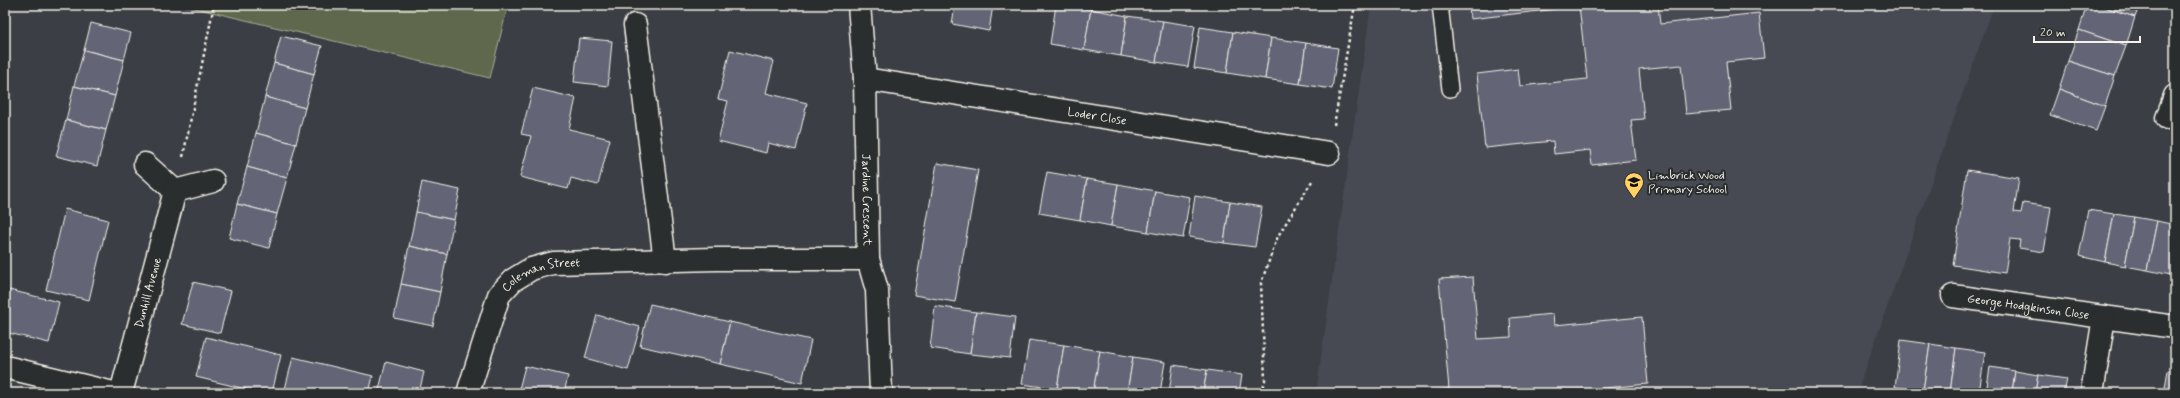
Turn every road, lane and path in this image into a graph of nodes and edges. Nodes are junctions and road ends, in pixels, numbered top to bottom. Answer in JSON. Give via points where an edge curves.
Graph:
{"nodes":[{"id":1,"x":214,"y":5,"type":"edge"},
{"id":2,"x":859,"y":5,"type":"edge"},
{"id":3,"x":1355,"y":5,"type":"edge"},
{"id":4,"x":1440,"y":5,"type":"edge"},
{"id":5,"x":635,"y":25,"type":"dead end"},
{"id":6,"x":865,"y":79,"type":"junction"},
{"id":7,"x":1450,"y":89,"type":"dead end"},
{"id":8,"x":2175,"y":96,"type":"edge"},
{"id":9,"x":2167,"y":118,"type":"dead end"},
{"id":10,"x":1329,"y":153,"type":"junction"},
{"id":11,"x":145,"y":164,"type":"dead end"},
{"id":12,"x":213,"y":181,"type":"dead end"},
{"id":13,"x":175,"y":191,"type":"junction"},
{"id":14,"x":868,"y":259,"type":"junction"},
{"id":15,"x":665,"y":261,"type":"junction"},
{"id":16,"x":1953,"y":296,"type":"dead end"},
{"id":17,"x":2104,"y":317,"type":"junction"},
{"id":18,"x":2175,"y":327,"type":"edge"},
{"id":19,"x":5,"y":367,"type":"edge"},
{"id":20,"x":113,"y":393,"type":"edge"},
{"id":21,"x":121,"y":393,"type":"edge"},
{"id":22,"x":468,"y":393,"type":"edge"},
{"id":23,"x":881,"y":393,"type":"edge"},
{"id":24,"x":1262,"y":393,"type":"edge"},
{"id":25,"x":2092,"y":393,"type":"edge"}],
"edges":[{"from":1,"to":13,"type":"path"},
{"from":2,"to":6,"type":"street","name":"Jardine Crescent"},
{"from":3,"to":10,"type":"path"},
{"from":4,"to":7,"type":"lane"},
{"from":5,"to":15,"type":"street"},
{"from":6,"to":10,"type":"street","name":"Loder Close"},
{"from":6,"to":14,"type":"street","name":"Jardine Crescent"},
{"from":8,"to":9,"type":"street"},
{"from":10,"to":24,"type":"path","via":[[1278,236],[1261,283],[1265,380]]},
{"from":11,"to":13,"type":"street"},
{"from":12,"to":13,"type":"street"},
{"from":13,"to":21,"type":"street","name":"Dunhill Avenue"},
{"from":14,"to":15,"type":"street","name":"Coleman Street"},
{"from":14,"to":23,"type":"street","name":"Jardine Crescent","via":[[877,290]]},
{"from":15,"to":22,"type":"street","name":"Coleman Street","via":[[553,263],[531,269],[513,280],[499,295]]},
{"from":16,"to":17,"type":"street","name":"George Hodgkinson Close"},
{"from":17,"to":18,"type":"street","name":"George Hodgkinson Close"},
{"from":17,"to":25,"type":"street","name":"George Hodgkinson Close"},
{"from":19,"to":20,"type":"street"}]}
